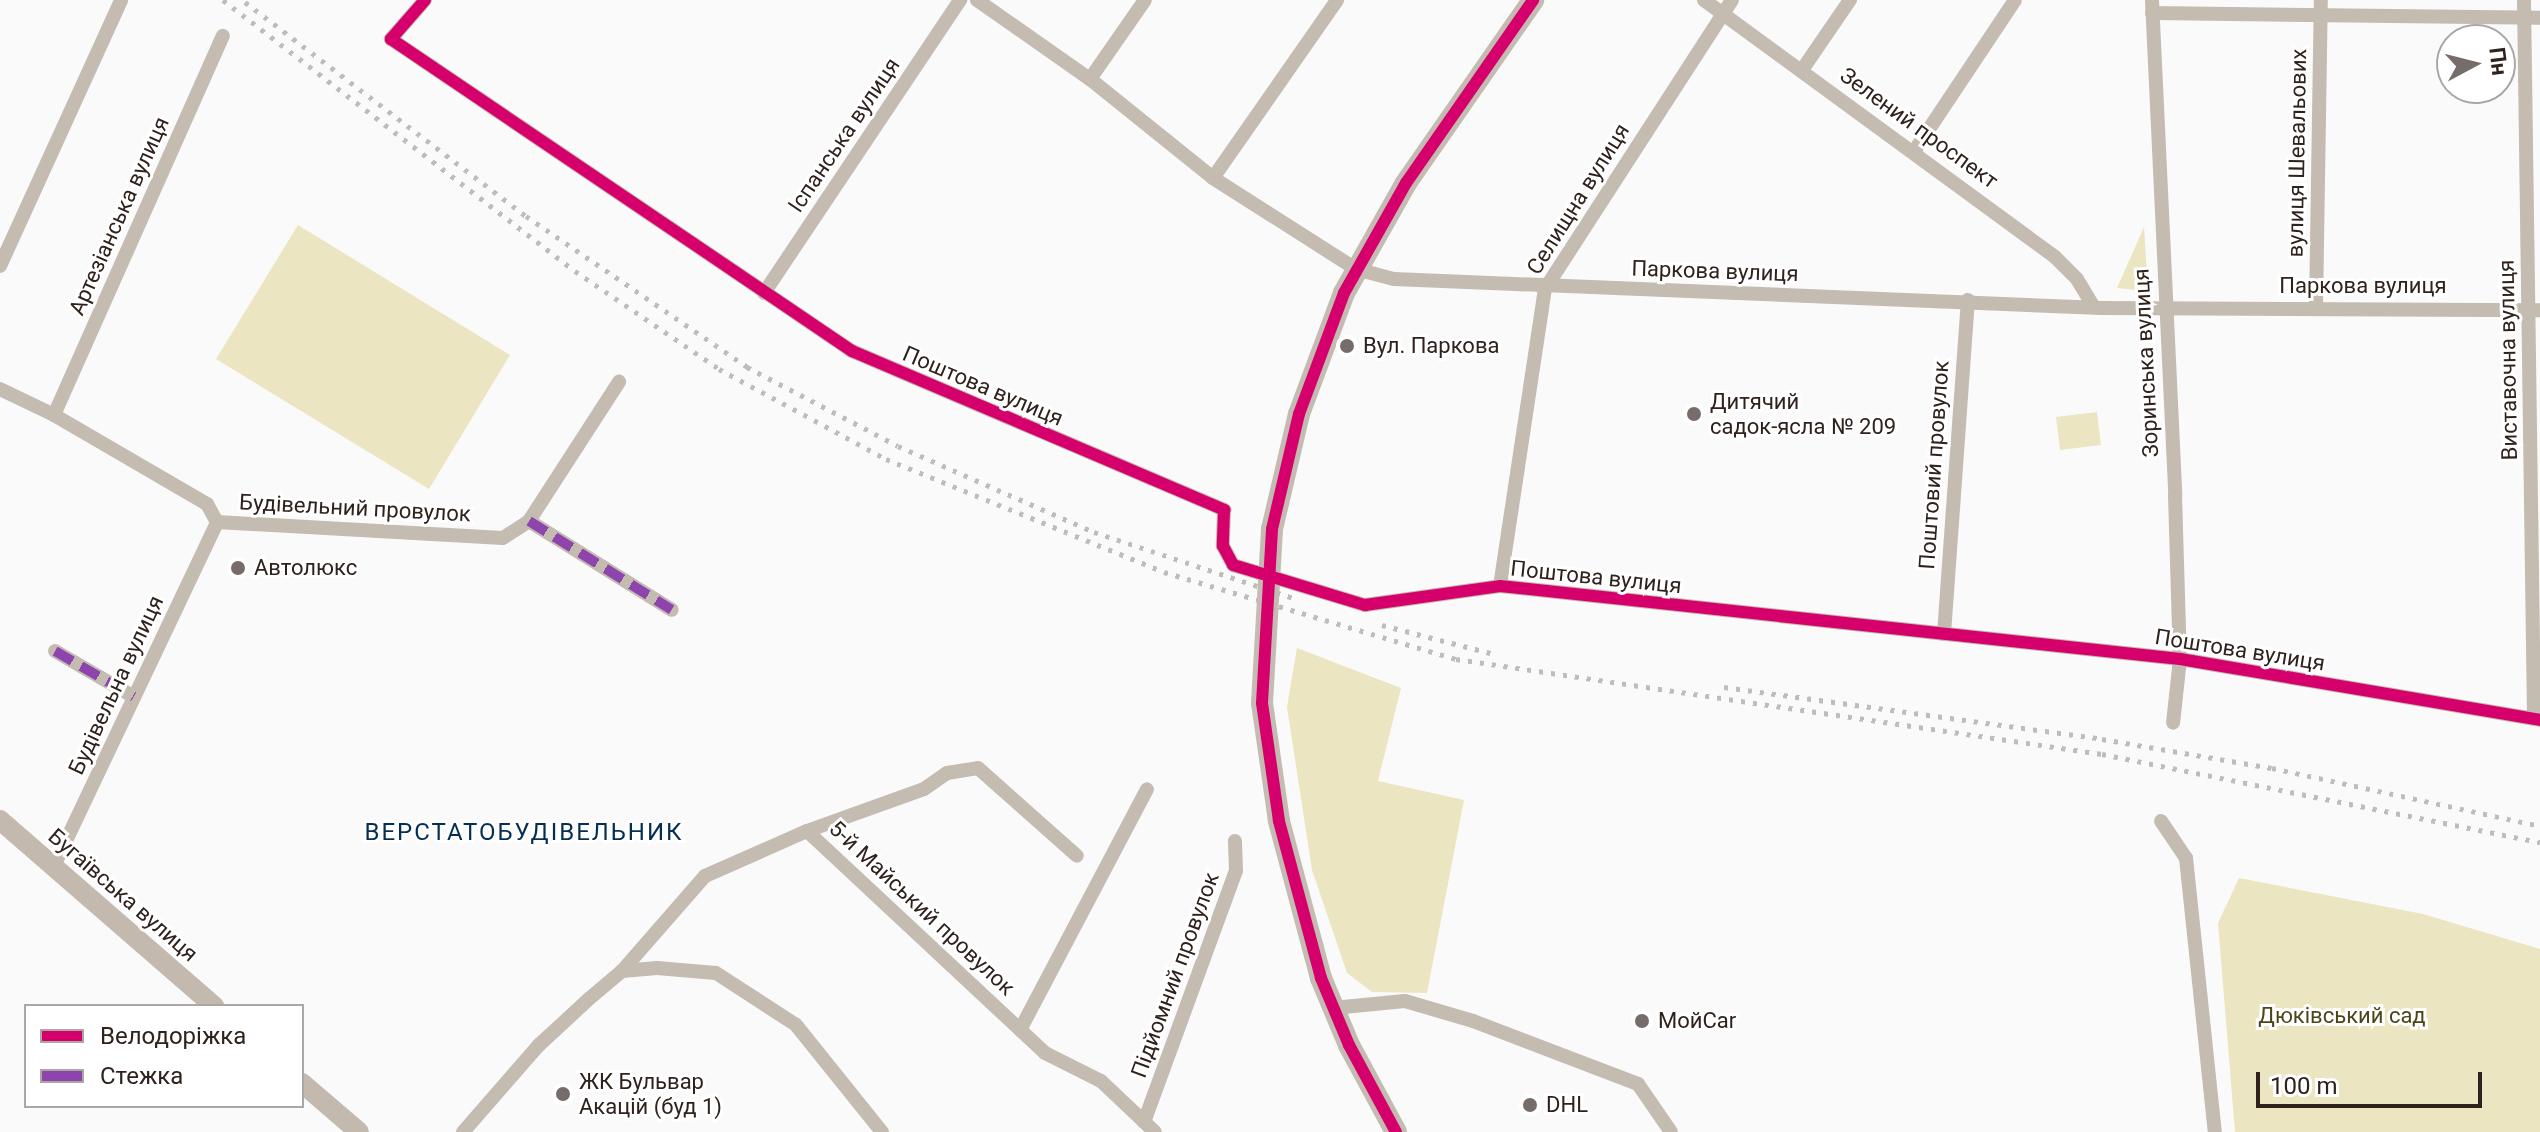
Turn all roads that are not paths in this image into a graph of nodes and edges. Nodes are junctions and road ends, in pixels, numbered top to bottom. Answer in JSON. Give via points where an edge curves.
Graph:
{"nodes":[{"id":1,"x":121,"y":0,"type":"edge"},
{"id":2,"x":425,"y":0,"type":"edge"},
{"id":3,"x":960,"y":0,"type":"edge"},
{"id":4,"x":977,"y":0,"type":"edge"},
{"id":5,"x":1145,"y":0,"type":"edge"},
{"id":6,"x":1337,"y":0,"type":"edge"},
{"id":7,"x":1533,"y":0,"type":"edge"},
{"id":8,"x":1704,"y":0,"type":"edge"},
{"id":9,"x":1850,"y":0,"type":"edge"},
{"id":10,"x":2015,"y":0,"type":"edge"},
{"id":11,"x":2524,"y":0,"type":"edge"},
{"id":12,"x":1728,"y":6,"type":"edge"},
{"id":13,"x":2321,"y":6,"type":"edge"},
{"id":14,"x":2152,"y":7,"type":"edge"},
{"id":15,"x":2532,"y":18,"type":"edge"},
{"id":16,"x":223,"y":36,"type":"dead end"},
{"id":17,"x":1802,"y":70,"type":"junction"},
{"id":18,"x":1090,"y":79,"type":"junction"},
{"id":19,"x":1915,"y":150,"type":"junction"},
{"id":20,"x":1213,"y":178,"type":"junction"},
{"id":21,"x":0,"y":266,"type":"edge"},
{"id":22,"x":1356,"y":269,"type":"junction"},
{"id":23,"x":1545,"y":289,"type":"junction"},
{"id":24,"x":764,"y":293,"type":"junction"},
{"id":25,"x":1968,"y":300,"type":"junction"},
{"id":26,"x":2094,"y":307,"type":"junction"},
{"id":27,"x":2316,"y":307,"type":"junction"},
{"id":28,"x":2165,"y":308,"type":"junction"},
{"id":29,"x":2535,"y":310,"type":"edge"},
{"id":30,"x":619,"y":382,"type":"dead end"},
{"id":31,"x":0,"y":389,"type":"edge"},
{"id":32,"x":54,"y":415,"type":"junction"},
{"id":33,"x":529,"y":521,"type":"junction"},
{"id":34,"x":217,"y":522,"type":"junction"},
{"id":35,"x":1500,"y":586,"type":"junction"},
{"id":36,"x":672,"y":610,"type":"dead end"},
{"id":37,"x":1944,"y":634,"type":"junction"},
{"id":38,"x":55,"y":651,"type":"dead end"},
{"id":39,"x":2180,"y":659,"type":"junction"},
{"id":40,"x":134,"y":697,"type":"junction"},
{"id":41,"x":2537,"y":719,"type":"edge"},
{"id":42,"x":2173,"y":723,"type":"dead end"},
{"id":43,"x":1147,"y":789,"type":"dead end"},
{"id":44,"x":0,"y":820,"type":"edge"},
{"id":45,"x":2161,"y":821,"type":"dead end"},
{"id":46,"x":807,"y":831,"type":"junction"},
{"id":47,"x":1235,"y":841,"type":"dead end"},
{"id":48,"x":1077,"y":856,"type":"dead end"},
{"id":49,"x":54,"y":866,"type":"junction"},
{"id":50,"x":622,"y":971,"type":"junction"},
{"id":51,"x":212,"y":1004,"type":"edge"},
{"id":52,"x":1333,"y":1008,"type":"junction"},
{"id":53,"x":1020,"y":1030,"type":"junction"},
{"id":54,"x":304,"y":1085,"type":"edge"},
{"id":55,"x":1149,"y":1127,"type":"edge"},
{"id":56,"x":359,"y":1132,"type":"edge"},
{"id":57,"x":463,"y":1132,"type":"edge"},
{"id":58,"x":882,"y":1132,"type":"edge"},
{"id":59,"x":1396,"y":1132,"type":"edge"},
{"id":60,"x":1671,"y":1132,"type":"edge"},
{"id":61,"x":2215,"y":1132,"type":"edge"}],
"edges":[{"from":1,"to":21,"type":"street"},
{"from":2,"to":24,"type":"street","name":"Поштова вулиця","via":[[391,39]]},
{"from":3,"to":24,"type":"street","name":"Іспанська вулиця"},
{"from":4,"to":18,"type":"street","name":"Паркова вулиця"},
{"from":5,"to":18,"type":"street"},
{"from":6,"to":20,"type":"street"},
{"from":7,"to":22,"type":"main road","via":[[1419,162]]},
{"from":8,"to":12,"type":"street","name":"Зелений проспект"},
{"from":9,"to":17,"type":"street"},
{"from":10,"to":19,"type":"street"},
{"from":11,"to":15,"type":"street","name":"Виставочна вулиця"},
{"from":12,"to":17,"type":"street","name":"Зелений проспект"},
{"from":12,"to":23,"type":"street","name":"Селищна вулиця"},
{"from":13,"to":14,"type":"street"},
{"from":13,"to":15,"type":"street"},
{"from":13,"to":27,"type":"street","name":"вулиця Шевальових"},
{"from":14,"to":28,"type":"street","name":"Зоринська вулиця"},
{"from":15,"to":29,"type":"street","name":"Виставочна вулиця"},
{"from":16,"to":32,"type":"street","name":"Артезіанська вулиця"},
{"from":17,"to":19,"type":"street","name":"Зелений проспект"},
{"from":18,"to":20,"type":"street","name":"Паркова вулиця"},
{"from":19,"to":26,"type":"street","name":"Зелений проспект","via":[[2055,257]]},
{"from":20,"to":22,"type":"street","name":"Паркова вулиця"},
{"from":22,"to":23,"type":"street","name":"Паркова вулиця","via":[[1394,279]]},
{"from":22,"to":52,"type":"main road","via":[[1321,347],[1299,414],[1270,550],[1263,677],[1264,734],[1287,859]]},
{"from":23,"to":25,"type":"street","name":"Паркова вулиця"},
{"from":23,"to":35,"type":"street","name":"Селищна вулиця"},
{"from":24,"to":35,"type":"street","name":"Поштова вулиця","via":[[852,351],[1224,510],[1223,546],[1233,565],[1365,605]]},
{"from":25,"to":26,"type":"street","name":"Паркова вулиця"},
{"from":25,"to":37,"type":"street","name":"Поштовий провулок"},
{"from":26,"to":28,"type":"street","name":"Паркова вулиця"},
{"from":27,"to":28,"type":"street","name":"Паркова вулиця"},
{"from":27,"to":29,"type":"street","name":"Паркова вулиця"},
{"from":28,"to":39,"type":"street","name":"Зоринська вулиця"},
{"from":29,"to":41,"type":"street","name":"Виставочна вулиця"},
{"from":30,"to":33,"type":"street"},
{"from":31,"to":32,"type":"street","name":"Будівельний провулок"},
{"from":32,"to":34,"type":"street","name":"Будівельний провулок","via":[[207,504]]},
{"from":33,"to":34,"type":"street","name":"Будівельний провулок","via":[[503,538]]},
{"from":33,"to":36,"type":"street"},
{"from":34,"to":40,"type":"street","name":"Будівельна вулиця"},
{"from":35,"to":37,"type":"street","name":"Поштова вулиця"},
{"from":37,"to":39,"type":"street","name":"Поштова вулиця"},
{"from":38,"to":40,"type":"street"},
{"from":39,"to":41,"type":"street","name":"Поштова вулиця"},
{"from":39,"to":42,"type":"street","name":"Зоринська вулиця"},
{"from":40,"to":49,"type":"street","name":"Будівельна вулиця"},
{"from":43,"to":53,"type":"street"},
{"from":44,"to":49,"type":"main road","name":"Бугаївська вулиця"},
{"from":45,"to":61,"type":"street","via":[[2186,858]]},
{"from":46,"to":48,"type":"street","via":[[924,789],[947,773],[978,768]]},
{"from":46,"to":50,"type":"street","name":"5-й Майський провулок","via":[[705,876]]},
{"from":46,"to":53,"type":"street","name":"5-й Майський провулок"},
{"from":47,"to":55,"type":"street","name":"Підйомний провулок","via":[[1236,871]]},
{"from":49,"to":51,"type":"main road","name":"Бугаївська вулиця"},
{"from":50,"to":57,"type":"street","name":"5-й Майський провулок","via":[[551,1032]]},
{"from":50,"to":58,"type":"street","via":[[716,973],[796,1025]]},
{"from":52,"to":59,"type":"main road"},
{"from":52,"to":60,"type":"street","via":[[1405,1001],[1488,1026],[1638,1084]]},
{"from":53,"to":55,"type":"street","name":"5-й Майський провулок","via":[[1045,1053],[1101,1081]]},
{"from":54,"to":56,"type":"main road"}]}
